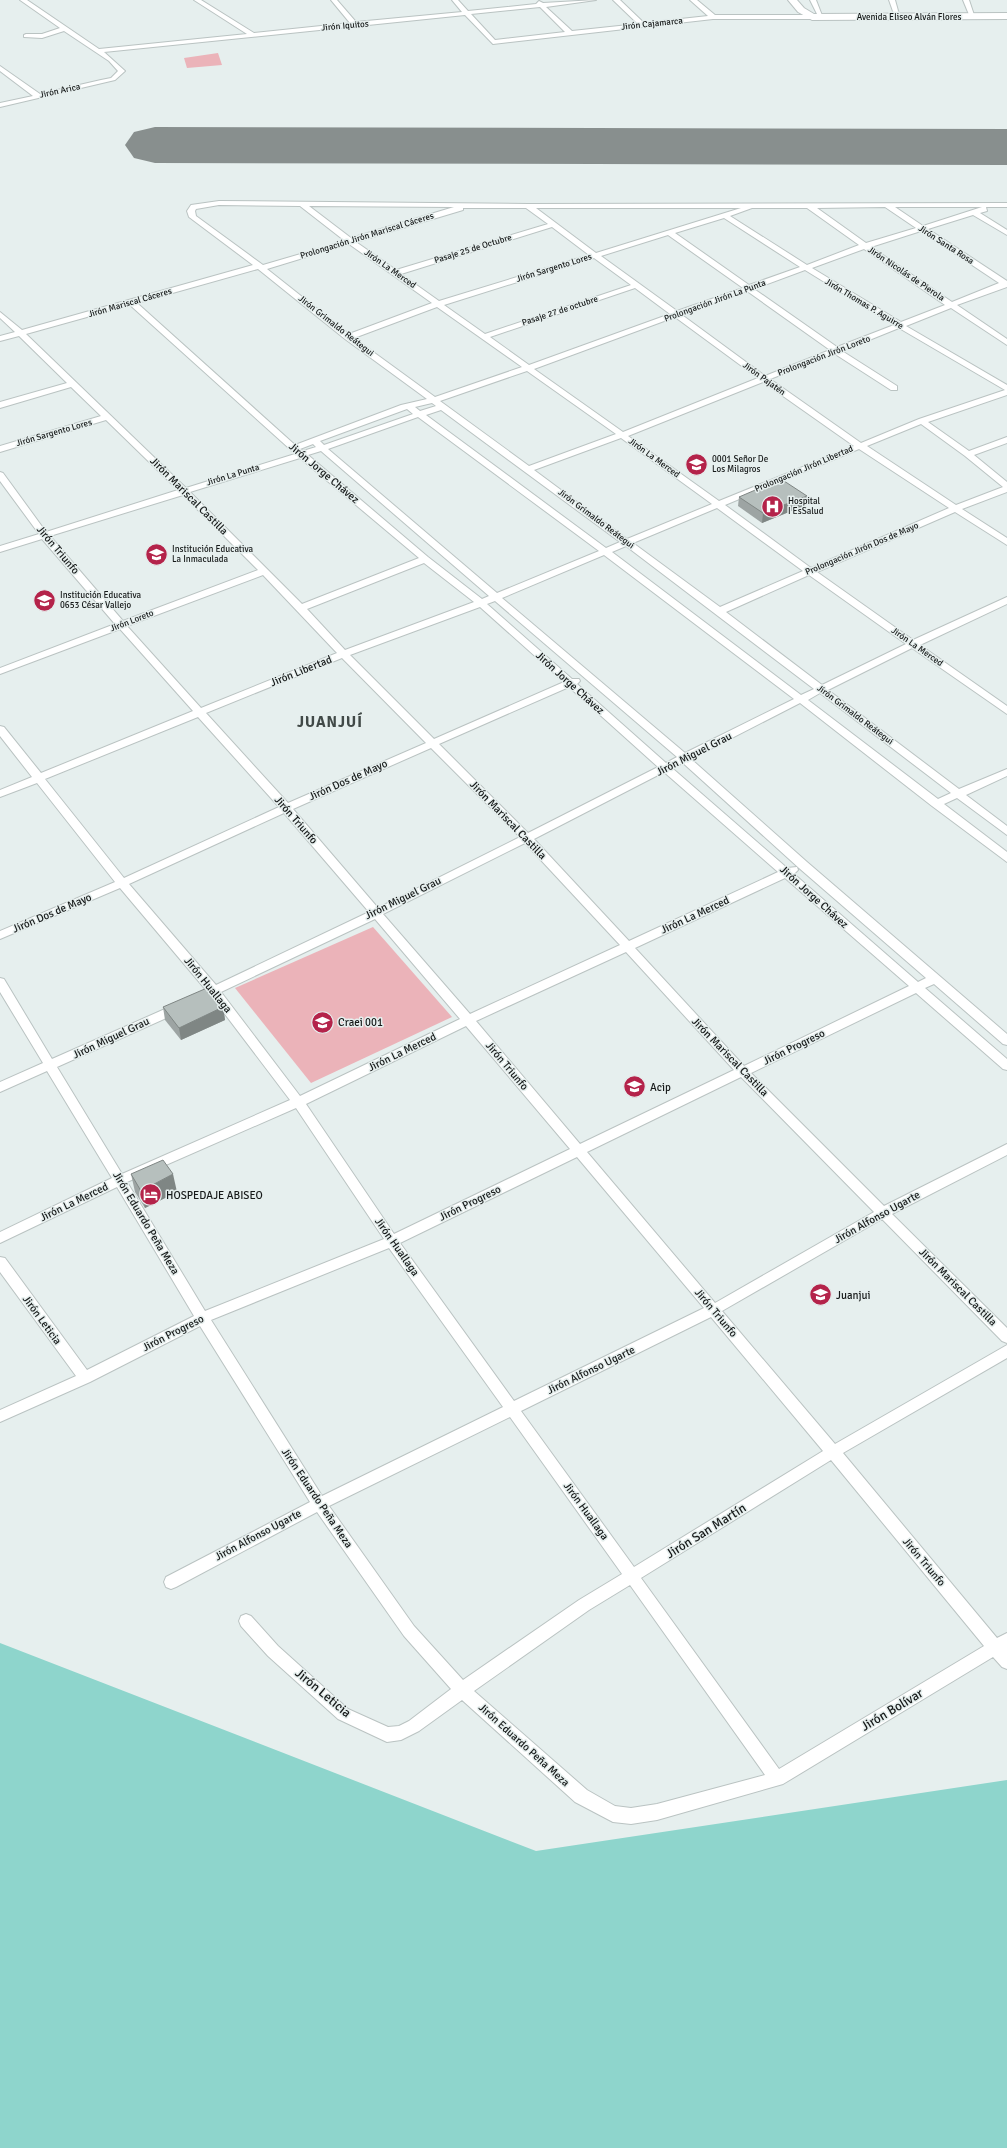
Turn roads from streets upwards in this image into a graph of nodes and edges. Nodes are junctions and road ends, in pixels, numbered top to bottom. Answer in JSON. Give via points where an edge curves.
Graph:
{"nodes":[{"id":1,"x":23,"y":0,"type":"edge"},
{"id":2,"x":197,"y":0,"type":"edge"},
{"id":3,"x":334,"y":0,"type":"edge"},
{"id":4,"x":455,"y":0,"type":"edge"},
{"id":5,"x":537,"y":0,"type":"edge"},
{"id":6,"x":593,"y":0,"type":"edge"},
{"id":7,"x":616,"y":0,"type":"edge"},
{"id":8,"x":693,"y":0,"type":"edge"},
{"id":9,"x":792,"y":0,"type":"edge"},
{"id":10,"x":813,"y":0,"type":"edge"},
{"id":11,"x":892,"y":0,"type":"edge"},
{"id":12,"x":966,"y":0,"type":"edge"},
{"id":13,"x":542,"y":6,"type":"junction"},
{"id":14,"x":467,"y":13,"type":"junction"},
{"id":15,"x":1007,"y":16,"type":"edge"},
{"id":16,"x":714,"y":17,"type":"junction"},
{"id":17,"x":812,"y":17,"type":"junction"},
{"id":18,"x":821,"y":17,"type":"junction"},
{"id":19,"x":898,"y":17,"type":"junction"},
{"id":20,"x":973,"y":17,"type":"junction"},
{"id":21,"x":642,"y":24,"type":"junction"},
{"id":22,"x":355,"y":25,"type":"junction"},
{"id":23,"x":65,"y":29,"type":"junction"},
{"id":24,"x":570,"y":33,"type":"junction"},
{"id":25,"x":252,"y":34,"type":"junction"},
{"id":26,"x":26,"y":36,"type":"dead end"},
{"id":27,"x":96,"y":51,"type":"junction"},
{"id":28,"x":0,"y":68,"type":"edge"},
{"id":29,"x":38,"y":96,"type":"junction"},
{"id":30,"x":0,"y":105,"type":"edge"},
{"id":31,"x":302,"y":204,"type":"junction"},
{"id":32,"x":473,"y":204,"type":"junction"},
{"id":33,"x":761,"y":204,"type":"junction"},
{"id":34,"x":807,"y":204,"type":"junction"},
{"id":35,"x":885,"y":204,"type":"junction"},
{"id":36,"x":996,"y":205,"type":"junction"},
{"id":37,"x":1007,"y":205,"type":"edge"},
{"id":38,"x":528,"y":206,"type":"junction"},
{"id":39,"x":974,"y":212,"type":"junction"},
{"id":40,"x":724,"y":215,"type":"junction"},
{"id":41,"x":552,"y":225,"type":"junction"},
{"id":42,"x":921,"y":229,"type":"junction"},
{"id":43,"x":669,"y":232,"type":"junction"},
{"id":44,"x":1007,"y":233,"type":"edge"},
{"id":45,"x":350,"y":241,"type":"junction"},
{"id":46,"x":865,"y":246,"type":"junction"},
{"id":47,"x":596,"y":255,"type":"junction"},
{"id":48,"x":261,"y":267,"type":"junction"},
{"id":49,"x":804,"y":268,"type":"junction"},
{"id":50,"x":395,"y":273,"type":"junction"},
{"id":51,"x":1006,"y":284,"type":"edge"},
{"id":52,"x":638,"y":285,"type":"junction"},
{"id":53,"x":751,"y":289,"type":"junction"},
{"id":54,"x":132,"y":303,"type":"junction"},
{"id":55,"x":438,"y":304,"type":"junction"},
{"id":56,"x":953,"y":305,"type":"junction"},
{"id":57,"x":0,"y":314,"type":"edge"},
{"id":58,"x":678,"y":314,"type":"junction"},
{"id":59,"x":900,"y":326,"type":"junction"},
{"id":60,"x":19,"y":333,"type":"junction"},
{"id":61,"x":348,"y":336,"type":"junction"},
{"id":62,"x":483,"y":337,"type":"junction"},
{"id":63,"x":0,"y":339,"type":"edge"},
{"id":64,"x":1007,"y":343,"type":"edge"},
{"id":65,"x":837,"y":351,"type":"junction"},
{"id":66,"x":528,"y":368,"type":"junction"},
{"id":67,"x":764,"y":379,"type":"junction"},
{"id":68,"x":72,"y":384,"type":"junction"},
{"id":69,"x":894,"y":388,"type":"dead end"},
{"id":70,"x":1007,"y":388,"type":"edge"},
{"id":71,"x":1007,"y":392,"type":"edge"},
{"id":72,"x":439,"y":403,"type":"junction"},
{"id":73,"x":0,"y":405,"type":"edge"},
{"id":74,"x":408,"y":406,"type":"junction"},
{"id":75,"x":419,"y":415,"type":"junction"},
{"id":76,"x":108,"y":417,"type":"junction"},
{"id":77,"x":922,"y":421,"type":"junction"},
{"id":78,"x":622,"y":435,"type":"junction"},
{"id":79,"x":313,"y":440,"type":"junction"},
{"id":80,"x":1007,"y":440,"type":"edge"},
{"id":81,"x":860,"y":446,"type":"junction"},
{"id":82,"x":322,"y":448,"type":"junction"},
{"id":83,"x":0,"y":449,"type":"edge"},
{"id":84,"x":298,"y":450,"type":"junction"},
{"id":85,"x":968,"y":454,"type":"junction"},
{"id":86,"x":529,"y":469,"type":"junction"},
{"id":87,"x":0,"y":475,"type":"edge"},
{"id":88,"x":1007,"y":486,"type":"edge"},
{"id":89,"x":1007,"y":489,"type":"edge"},
{"id":90,"x":184,"y":491,"type":"junction"},
{"id":91,"x":719,"y":505,"type":"junction"},
{"id":92,"x":956,"y":508,"type":"junction"},
{"id":93,"x":44,"y":535,"type":"junction"},
{"id":94,"x":628,"y":542,"type":"junction"},
{"id":95,"x":1007,"y":542,"type":"edge"},
{"id":96,"x":0,"y":549,"type":"edge"},
{"id":97,"x":604,"y":552,"type":"junction"},
{"id":98,"x":425,"y":559,"type":"junction"},
{"id":99,"x":265,"y":571,"type":"junction"},
{"id":100,"x":809,"y":571,"type":"junction"},
{"id":101,"x":496,"y":597,"type":"junction"},
{"id":102,"x":1007,"y":600,"type":"edge"},
{"id":103,"x":481,"y":603,"type":"junction"},
{"id":104,"x":301,"y":608,"type":"junction"},
{"id":105,"x":719,"y":611,"type":"junction"},
{"id":106,"x":121,"y":625,"type":"junction"},
{"id":107,"x":913,"y":643,"type":"junction"},
{"id":108,"x":343,"y":654,"type":"junction"},
{"id":109,"x":0,"y":671,"type":"edge"},
{"id":110,"x":586,"y":675,"type":"junction"},
{"id":111,"x":570,"y":683,"type":"junction"},
{"id":112,"x":821,"y":689,"type":"junction"},
{"id":113,"x":802,"y":699,"type":"junction"},
{"id":114,"x":1007,"y":711,"type":"edge"},
{"id":115,"x":200,"y":713,"type":"junction"},
{"id":116,"x":0,"y":729,"type":"edge"},
{"id":117,"x":432,"y":743,"type":"junction"},
{"id":118,"x":686,"y":759,"type":"junction"},
{"id":119,"x":666,"y":768,"type":"junction"},
{"id":120,"x":1007,"y":772,"type":"edge"},
{"id":121,"x":38,"y":779,"type":"junction"},
{"id":122,"x":0,"y":794,"type":"edge"},
{"id":123,"x":959,"y":794,"type":"junction"},
{"id":124,"x":936,"y":804,"type":"junction"},
{"id":125,"x":286,"y":808,"type":"junction"},
{"id":126,"x":1007,"y":831,"type":"edge"},
{"id":127,"x":526,"y":837,"type":"junction"},
{"id":128,"x":1007,"y":858,"type":"edge"},
{"id":129,"x":803,"y":865,"type":"junction"},
{"id":130,"x":787,"y":872,"type":"junction"},
{"id":131,"x":122,"y":883,"type":"junction"},
{"id":132,"x":374,"y":913,"type":"junction"},
{"id":133,"x":0,"y":935,"type":"edge"},
{"id":134,"x":627,"y":946,"type":"junction"},
{"id":135,"x":934,"y":979,"type":"junction"},
{"id":136,"x":0,"y":982,"type":"edge"},
{"id":137,"x":916,"y":988,"type":"junction"},
{"id":138,"x":214,"y":991,"type":"junction"},
{"id":139,"x":200,"y":998,"type":"edge"},
{"id":140,"x":186,"y":1004,"type":"edge"},
{"id":141,"x":468,"y":1020,"type":"junction"},
{"id":142,"x":1007,"y":1042,"type":"edge"},
{"id":143,"x":52,"y":1066,"type":"junction"},
{"id":144,"x":1007,"y":1066,"type":"edge"},
{"id":145,"x":743,"y":1072,"type":"junction"},
{"id":146,"x":0,"y":1088,"type":"edge"},
{"id":147,"x":298,"y":1102,"type":"junction"},
{"id":148,"x":1007,"y":1148,"type":"edge"},
{"id":149,"x":579,"y":1151,"type":"junction"},
{"id":150,"x":120,"y":1180,"type":"junction"},
{"id":151,"x":884,"y":1212,"type":"junction"},
{"id":152,"x":0,"y":1238,"type":"edge"},
{"id":153,"x":392,"y":1240,"type":"junction"},
{"id":154,"x":0,"y":1262,"type":"edge"},
{"id":155,"x":713,"y":1310,"type":"junction"},
{"id":156,"x":202,"y":1318,"type":"junction"},
{"id":157,"x":1007,"y":1337,"type":"edge"},
{"id":158,"x":1007,"y":1351,"type":"edge"},
{"id":159,"x":85,"y":1378,"type":"junction"},
{"id":160,"x":513,"y":1409,"type":"junction"},
{"id":161,"x":0,"y":1416,"type":"edge"},
{"id":162,"x":833,"y":1452,"type":"junction"},
{"id":163,"x":319,"y":1504,"type":"junction"},
{"id":164,"x":633,"y":1576,"type":"junction"},
{"id":165,"x":171,"y":1582,"type":"dead end"},
{"id":166,"x":246,"y":1621,"type":"dead end"},
{"id":167,"x":1001,"y":1644,"type":"edge"},
{"id":168,"x":1007,"y":1662,"type":"edge"},
{"id":169,"x":462,"y":1690,"type":"junction"},
{"id":170,"x":414,"y":1726,"type":"joint"},
{"id":171,"x":776,"y":1779,"type":"junction"}],
"edges":[{"from":1,"to":23,"type":"street"},
{"from":2,"to":25,"type":"street"},
{"from":3,"to":22,"type":"street"},
{"from":4,"to":14,"type":"street"},
{"from":5,"to":13,"type":"street"},
{"from":6,"to":13,"type":"street","name":"Jirón Iquitos"},
{"from":7,"to":21,"type":"street"},
{"from":8,"to":16,"type":"street"},
{"from":9,"to":17,"type":"street"},
{"from":10,"to":18,"type":"street"},
{"from":11,"to":19,"type":"street"},
{"from":12,"to":20,"type":"street"},
{"from":13,"to":14,"type":"street","name":"Jirón Iquitos"},
{"from":13,"to":24,"type":"street"},
{"from":14,"to":22,"type":"street","name":"Jirón Iquitos"},
{"from":14,"to":24,"type":"street","name":"Jirón Cajamarca","via":[[493,42]]},
{"from":15,"to":20,"type":"street","name":"Avenida Eliseo Alván Flores"},
{"from":16,"to":17,"type":"street","name":"Jirón Cajamarca"},
{"from":16,"to":21,"type":"street","name":"Jirón Cajamarca"},
{"from":17,"to":18,"type":"street","name":"Avenida Eliseo Alván Flores"},
{"from":18,"to":19,"type":"street","name":"Avenida Eliseo Alván Flores"},
{"from":19,"to":20,"type":"street","name":"Avenida Eliseo Alván Flores"},
{"from":21,"to":24,"type":"street","name":"Jirón Cajamarca"},
{"from":22,"to":25,"type":"street","name":"Jirón Iquitos"},
{"from":23,"to":26,"type":"street","via":[[42,36]]},
{"from":23,"to":27,"type":"street"},
{"from":25,"to":27,"type":"street","name":"Jirón Iquitos"},
{"from":27,"to":29,"type":"street","name":"Jirón Arica","via":[[119,67],[122,70],[120,75],[103,82]]},
{"from":28,"to":29,"type":"street"},
{"from":29,"to":30,"type":"street","name":"Jirón Arica"},
{"from":31,"to":32,"type":"street"},
{"from":31,"to":45,"type":"street","name":"Jirón La Merced"},
{"from":31,"to":48,"type":"street","name":"Jirón Grimaldo Reátegui","via":[[220,203],[194,207],[191,211],[193,217]]},
{"from":32,"to":38,"type":"street"},
{"from":32,"to":45,"type":"street","name":"Prolongación Jirón Mariscal Cáceres"},
{"from":33,"to":34,"type":"street"},
{"from":33,"to":38,"type":"street"},
{"from":33,"to":40,"type":"street","name":"Jirón Sargento Lores"},
{"from":34,"to":35,"type":"street"},
{"from":34,"to":46,"type":"street","name":"Jirón Nicolás de Pierola"},
{"from":35,"to":36,"type":"street"},
{"from":35,"to":42,"type":"street","name":"Jirón Santa Rosa"},
{"from":36,"to":37,"type":"street"},
{"from":36,"to":39,"type":"street","name":"Prolongación Jirón La Punta"},
{"from":38,"to":41,"type":"street","name":"Jirón Pajatén"},
{"from":39,"to":42,"type":"street","name":"Prolongación Jirón La Punta"},
{"from":39,"to":44,"type":"street"},
{"from":40,"to":43,"type":"street","name":"Jirón Sargento Lores"},
{"from":40,"to":49,"type":"street","name":"Jirón Thomas P. Aguirre"},
{"from":41,"to":47,"type":"street","name":"Jirón Pajatén"},
{"from":41,"to":50,"type":"street","name":"Pasaje 25 de Octubre"},
{"from":42,"to":46,"type":"street","name":"Prolongación Jirón La Punta"},
{"from":42,"to":51,"type":"street","name":"Jirón Santa Rosa"},
{"from":43,"to":47,"type":"street","name":"Jirón Sargento Lores"},
{"from":43,"to":53,"type":"street"},
{"from":45,"to":48,"type":"street","name":"Prolongación Jirón Mariscal Cáceres"},
{"from":45,"to":50,"type":"street","name":"Jirón La Merced"},
{"from":46,"to":49,"type":"street","name":"Prolongación Jirón La Punta"},
{"from":46,"to":56,"type":"street","name":"Jirón Nicolás de Pierola"},
{"from":47,"to":52,"type":"street","name":"Jirón Pajatén"},
{"from":47,"to":55,"type":"street","name":"Jirón Sargento Lores"},
{"from":48,"to":54,"type":"street","name":"Jirón Mariscal Cáceres"},
{"from":48,"to":61,"type":"street","name":"Jirón Grimaldo Reátegui"},
{"from":49,"to":53,"type":"street","name":"Prolongación Jirón La Punta"},
{"from":49,"to":59,"type":"street","name":"Jirón Thomas P. Aguirre"},
{"from":50,"to":55,"type":"street","name":"Jirón La Merced"},
{"from":51,"to":56,"type":"street","name":"Prolongación Jirón Loreto"},
{"from":52,"to":58,"type":"street","name":"Jirón Pajatén"},
{"from":52,"to":62,"type":"street","name":"Pasaje 27 de octubre"},
{"from":53,"to":58,"type":"street","name":"Prolongación Jirón La Punta"},
{"from":53,"to":65,"type":"street"},
{"from":54,"to":60,"type":"street","name":"Jirón Mariscal Cáceres"},
{"from":54,"to":84,"type":"street","name":"Jirón Jorge Chávez"},
{"from":55,"to":61,"type":"street","name":"Jirón Sargento Lores"},
{"from":55,"to":62,"type":"street","name":"Jirón La Merced"},
{"from":56,"to":59,"type":"street","name":"Prolongación Jirón Loreto"},
{"from":56,"to":64,"type":"street","name":"Jirón Nicolás de Pierola"},
{"from":57,"to":60,"type":"street","name":"Jirón Mariscal Castilla"},
{"from":58,"to":66,"type":"street","name":"Prolongación Jirón La Punta"},
{"from":58,"to":67,"type":"street","name":"Jirón Pajatén"},
{"from":59,"to":65,"type":"street","name":"Prolongación Jirón Loreto"},
{"from":59,"to":70,"type":"street","name":"Jirón Thomas P. Aguirre"},
{"from":60,"to":63,"type":"street","name":"Jirón Mariscal Cáceres"},
{"from":60,"to":68,"type":"street","name":"Jirón Mariscal Castilla"},
{"from":61,"to":72,"type":"street","name":"Jirón Grimaldo Reátegui"},
{"from":62,"to":66,"type":"street","name":"Jirón La Merced"},
{"from":65,"to":67,"type":"street","name":"Prolongación Jirón Loreto"},
{"from":65,"to":69,"type":"street"},
{"from":66,"to":72,"type":"street","name":"Prolongación Jirón La Punta"},
{"from":66,"to":78,"type":"street","name":"Jirón La Merced"},
{"from":67,"to":78,"type":"street","name":"Prolongación Jirón Loreto"},
{"from":67,"to":81,"type":"street","name":"Jirón Pajatén"},
{"from":68,"to":73,"type":"street"},
{"from":68,"to":76,"type":"street","name":"Jirón Mariscal Castilla"},
{"from":71,"to":77,"type":"street","name":"Prolongación Jirón Libertad"},
{"from":72,"to":74,"type":"street","name":"Jirón La Punta"},
{"from":72,"to":75,"type":"street","name":"Jirón La Punta"},
{"from":72,"to":86,"type":"street","name":"Jirón Grimaldo Reátegui"},
{"from":74,"to":75,"type":"street","name":"Jirón Grimaldo Reátegui"},
{"from":74,"to":79,"type":"street","name":"Jirón La Punta"},
{"from":75,"to":82,"type":"street","name":"Jirón La Punta"},
{"from":75,"to":97,"type":"street","name":"Jirón Grimaldo Reátegui"},
{"from":76,"to":83,"type":"street","name":"Jirón Sargento Lores"},
{"from":76,"to":90,"type":"street","name":"Jirón Mariscal Castilla"},
{"from":77,"to":81,"type":"street","name":"Prolongación Jirón Libertad"},
{"from":77,"to":85,"type":"street"},
{"from":78,"to":86,"type":"street","name":"Prolongación Jirón Loreto"},
{"from":78,"to":91,"type":"street","name":"Jirón La Merced"},
{"from":79,"to":82,"type":"street","name":"Jirón Jorge Chávez"},
{"from":79,"to":84,"type":"street","name":"Jirón La Punta"},
{"from":80,"to":85,"type":"street"},
{"from":81,"to":91,"type":"street","name":"Prolongación Jirón Libertad"},
{"from":81,"to":92,"type":"street","name":"Jirón Pajatén"},
{"from":82,"to":84,"type":"street","name":"Jirón La Punta"},
{"from":82,"to":101,"type":"street","name":"Jirón Jorge Chávez"},
{"from":84,"to":90,"type":"street","name":"Jirón La Punta"},
{"from":84,"to":98,"type":"street","name":"Jirón Jorge Chávez"},
{"from":85,"to":88,"type":"street"},
{"from":86,"to":94,"type":"street","name":"Jirón Grimaldo Reátegui"},
{"from":87,"to":93,"type":"street","name":"Jirón Triunfo"},
{"from":89,"to":92,"type":"street","name":"Prolongación Jirón Dos de Mayo"},
{"from":90,"to":93,"type":"street","name":"Jirón La Punta"},
{"from":90,"to":99,"type":"street","name":"Jirón Mariscal Castilla"},
{"from":91,"to":94,"type":"street","name":"Prolongación Jirón Libertad"},
{"from":91,"to":100,"type":"street","name":"Jirón La Merced"},
{"from":92,"to":95,"type":"street","name":"Jirón Pajatén"},
{"from":92,"to":100,"type":"street","name":"Prolongación Jirón Dos de Mayo"},
{"from":93,"to":96,"type":"street","name":"Jirón La Punta"},
{"from":93,"to":106,"type":"street","name":"Jirón Triunfo"},
{"from":94,"to":97,"type":"street","name":"Prolongación Jirón Libertad"},
{"from":94,"to":105,"type":"street","name":"Jirón Grimaldo Reátegui"},
{"from":97,"to":101,"type":"street","name":"Jirón Libertad"},
{"from":97,"to":113,"type":"street","name":"Jirón Grimaldo Reátegui"},
{"from":98,"to":103,"type":"street","name":"Jirón Jorge Chávez"},
{"from":98,"to":104,"type":"street"},
{"from":99,"to":104,"type":"street","name":"Jirón Mariscal Castilla"},
{"from":99,"to":106,"type":"street","name":"Jirón Loreto"},
{"from":100,"to":105,"type":"street","name":"Prolongación Jirón Dos de Mayo"},
{"from":100,"to":107,"type":"street","name":"Jirón La Merced"},
{"from":101,"to":103,"type":"street","name":"Jirón Libertad"},
{"from":101,"to":110,"type":"street","name":"Jirón Jorge Chávez"},
{"from":102,"to":107,"type":"street","name":"Jirón Miguel Grau"},
{"from":103,"to":108,"type":"street","name":"Jirón Libertad"},
{"from":103,"to":111,"type":"street","name":"Jirón Jorge Chávez"},
{"from":104,"to":108,"type":"street","name":"Jirón Mariscal Castilla"},
{"from":105,"to":112,"type":"street","name":"Jirón Grimaldo Reátegui"},
{"from":106,"to":109,"type":"street","name":"Jirón Loreto"},
{"from":106,"to":115,"type":"street","name":"Jirón Triunfo"},
{"from":107,"to":112,"type":"street","name":"Jirón Miguel Grau"},
{"from":107,"to":114,"type":"street","name":"Jirón La Merced"},
{"from":108,"to":115,"type":"street","name":"Jirón Libertad"},
{"from":108,"to":117,"type":"street","name":"Jirón Mariscal Castilla"},
{"from":110,"to":111,"type":"street","name":"Jirón Dos de Mayo"},
{"from":110,"to":118,"type":"street","name":"Jirón Jorge Chávez"},
{"from":111,"to":117,"type":"street","name":"Jirón Dos de Mayo"},
{"from":111,"to":119,"type":"street","name":"Jirón Jorge Chávez"},
{"from":112,"to":113,"type":"street","name":"Jirón Miguel Grau"},
{"from":112,"to":123,"type":"street","name":"Jirón Grimaldo Reátegui"},
{"from":113,"to":118,"type":"street","name":"Jirón Miguel Grau"},
{"from":113,"to":124,"type":"street","name":"Jirón Grimaldo Reátegui"},
{"from":115,"to":121,"type":"street","name":"Jirón Libertad"},
{"from":115,"to":125,"type":"street","name":"Jirón Triunfo"},
{"from":116,"to":121,"type":"street","name":"Jirón Huallaga"},
{"from":117,"to":125,"type":"street","name":"Jirón Dos de Mayo"},
{"from":117,"to":127,"type":"street","name":"Jirón Mariscal Castilla"},
{"from":118,"to":119,"type":"street","name":"Jirón Miguel Grau"},
{"from":118,"to":129,"type":"street","name":"Jirón Jorge Chávez"},
{"from":119,"to":127,"type":"street","name":"Jirón Miguel Grau"},
{"from":119,"to":130,"type":"street","name":"Jirón Jorge Chávez"},
{"from":120,"to":123,"type":"street"},
{"from":121,"to":122,"type":"street","name":"Jirón Libertad"},
{"from":121,"to":131,"type":"street","name":"Jirón Huallaga"},
{"from":123,"to":124,"type":"street"},
{"from":123,"to":126,"type":"street","name":"Jirón Grimaldo Reátegui"},
{"from":124,"to":128,"type":"street","name":"Jirón Grimaldo Reátegui"},
{"from":125,"to":131,"type":"street","name":"Jirón Dos de Mayo"},
{"from":125,"to":132,"type":"street","name":"Jirón Triunfo"},
{"from":127,"to":132,"type":"street","name":"Jirón Miguel Grau"},
{"from":127,"to":134,"type":"street","name":"Jirón Mariscal Castilla"},
{"from":129,"to":130,"type":"street","name":"Jirón La Merced"},
{"from":129,"to":135,"type":"street","name":"Jirón Jorge Chávez"},
{"from":130,"to":134,"type":"street","name":"Jirón La Merced"},
{"from":130,"to":137,"type":"street","name":"Jirón Jorge Chávez"},
{"from":131,"to":133,"type":"street","name":"Jirón Dos de Mayo"},
{"from":131,"to":138,"type":"street","name":"Jirón Huallaga"},
{"from":132,"to":138,"type":"street","name":"Jirón Miguel Grau"},
{"from":132,"to":141,"type":"street","name":"Jirón Triunfo"},
{"from":134,"to":141,"type":"street","name":"Jirón La Merced"},
{"from":134,"to":145,"type":"street","name":"Jirón Mariscal Castilla"},
{"from":135,"to":137,"type":"street","name":"Jirón Progreso"},
{"from":135,"to":142,"type":"street","name":"Jirón Jorge Chávez"},
{"from":136,"to":143,"type":"street","name":"Jirón Eduardo Peña Meza"},
{"from":137,"to":144,"type":"street","name":"Jirón Jorge Chávez"},
{"from":137,"to":145,"type":"street","name":"Jirón Progreso"},
{"from":138,"to":139,"type":"street","name":"Jirón Miguel Grau"},
{"from":138,"to":147,"type":"street","name":"Jirón Huallaga"},
{"from":140,"to":143,"type":"street","name":"Jirón Miguel Grau"},
{"from":141,"to":147,"type":"street","name":"Jirón La Merced"},
{"from":141,"to":149,"type":"street","name":"Jirón Triunfo"},
{"from":143,"to":146,"type":"street","name":"Jirón Miguel Grau"},
{"from":143,"to":150,"type":"street","name":"Jirón Eduardo Peña Meza"},
{"from":145,"to":149,"type":"street","name":"Jirón Progreso"},
{"from":145,"to":151,"type":"street","name":"Jirón Mariscal Castilla"},
{"from":147,"to":150,"type":"street","name":"Jirón La Merced"},
{"from":147,"to":153,"type":"street","name":"Jirón Huallaga"},
{"from":148,"to":151,"type":"street","name":"Jirón Alfonso Ugarte"},
{"from":149,"to":153,"type":"street","name":"Jirón Progreso"},
{"from":149,"to":155,"type":"street","name":"Jirón Triunfo"},
{"from":150,"to":152,"type":"street","name":"Jirón La Merced"},
{"from":150,"to":156,"type":"street","name":"Jirón Eduardo Peña Meza"},
{"from":151,"to":155,"type":"street","name":"Jirón Alfonso Ugarte"},
{"from":151,"to":157,"type":"street","name":"Jirón Mariscal Castilla"},
{"from":153,"to":156,"type":"street","name":"Jirón Progreso"},
{"from":153,"to":160,"type":"street","name":"Jirón Huallaga"},
{"from":154,"to":159,"type":"street","name":"Jirón Leticia"},
{"from":155,"to":160,"type":"street","name":"Jirón Alfonso Ugarte"},
{"from":155,"to":162,"type":"street","name":"Jirón Triunfo"},
{"from":156,"to":159,"type":"street","name":"Jirón Progreso"},
{"from":156,"to":163,"type":"street","name":"Jirón Eduardo Peña Meza"},
{"from":158,"to":162,"type":"street","name":"Jirón San Martín"},
{"from":159,"to":161,"type":"street","name":"Jirón Progreso"},
{"from":160,"to":163,"type":"street","name":"Jirón Alfonso Ugarte"},
{"from":160,"to":164,"type":"street","name":"Jirón Huallaga"},
{"from":162,"to":164,"type":"street","name":"Jirón San Martín"},
{"from":162,"to":167,"type":"street","name":"Jirón Triunfo"},
{"from":163,"to":165,"type":"street","name":"Jirón Alfonso Ugarte"},
{"from":163,"to":169,"type":"street","name":"Jirón Eduardo Peña Meza","via":[[409,1631]]},
{"from":164,"to":169,"type":"street","name":"Jirón San Martín","via":[[584,1605]]},
{"from":164,"to":171,"type":"street","name":"Jirón Huallaga"},
{"from":166,"to":170,"type":"street","name":"Jirón Leticia","via":[[273,1651],[344,1714],[387,1735],[401,1733]]},
{"from":167,"to":168,"type":"street","name":"Jirón Triunfo"},
{"from":167,"to":171,"type":"street","name":"Jirón Bolívar"},
{"from":169,"to":170,"type":"street","name":"Jirón San Martín"},
{"from":169,"to":171,"type":"street","name":"Jirón Eduardo Peña Meza","via":[[581,1796],[613,1814],[631,1816],[657,1812]]}]}
